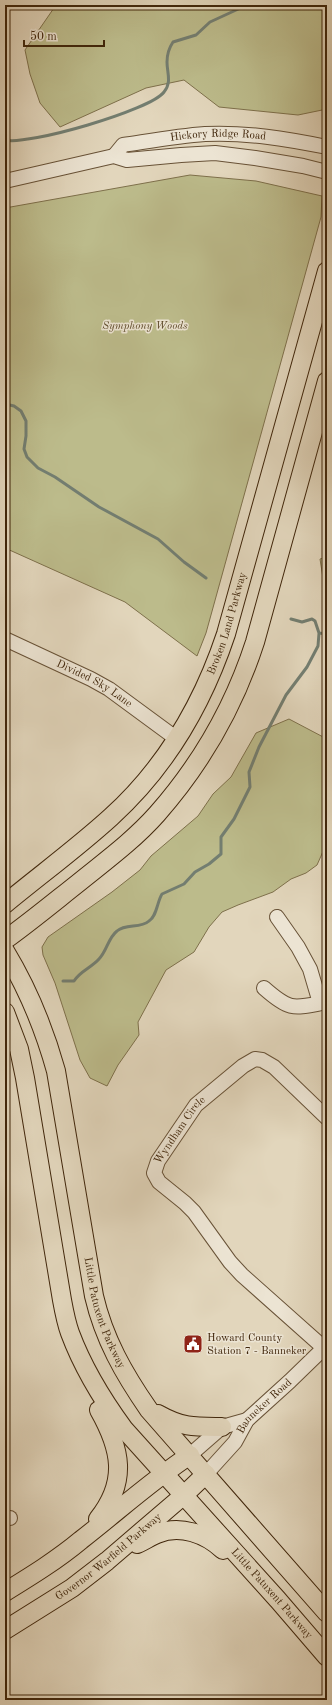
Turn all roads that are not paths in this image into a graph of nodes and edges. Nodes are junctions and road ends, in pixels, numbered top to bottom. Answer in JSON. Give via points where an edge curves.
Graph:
{"nodes":[{"id":1,"x":327,"y":147,"type":"edge"},
{"id":2,"x":114,"y":156,"type":"junction"},
{"id":3,"x":327,"y":172,"type":"edge"},
{"id":4,"x":5,"y":181,"type":"edge"},
{"id":5,"x":327,"y":271,"type":"edge"},
{"id":6,"x":327,"y":381,"type":"edge"},
{"id":7,"x":5,"y":638,"type":"edge"},
{"id":8,"x":177,"y":740,"type":"junction"},
{"id":9,"x":5,"y":904,"type":"edge"},
{"id":10,"x":277,"y":918,"type":"dead end"},
{"id":11,"x":5,"y":940,"type":"edge"},
{"id":12,"x":5,"y":951,"type":"edge"},
{"id":13,"x":264,"y":988,"type":"dead end"},
{"id":14,"x":323,"y":1003,"type":"edge"},
{"id":15,"x":5,"y":1012,"type":"edge"},
{"id":16,"x":327,"y":1118,"type":"edge"},
{"id":17,"x":69,"y":1331,"type":"junction"},
{"id":18,"x":325,"y":1345,"type":"edge"},
{"id":19,"x":149,"y":1410,"type":"junction"},
{"id":20,"x":247,"y":1420,"type":"junction"},
{"id":21,"x":222,"y":1427,"type":"junction"},
{"id":22,"x":190,"y":1455,"type":"junction"},
{"id":23,"x":163,"y":1473,"type":"junction"},
{"id":24,"x":206,"y":1474,"type":"junction"},
{"id":25,"x":184,"y":1495,"type":"junction"},
{"id":26,"x":81,"y":1541,"type":"junction"},
{"id":27,"x":107,"y":1561,"type":"junction"},
{"id":28,"x":5,"y":1592,"type":"edge"},
{"id":29,"x":278,"y":1600,"type":"junction"},
{"id":30,"x":327,"y":1613,"type":"edge"},
{"id":31,"x":5,"y":1630,"type":"edge"},
{"id":32,"x":327,"y":1657,"type":"edge"}],
"edges":[{"from":1,"to":2,"type":"street","name":"Hickory Ridge Road","via":[[255,135],[207,134],[123,145]]},
{"from":2,"to":3,"type":"street","name":"Hickory Ridge Road","via":[[128,160],[215,153]]},
{"from":2,"to":4,"type":"street","name":"Hickory Ridge Road"},
{"from":5,"to":8,"type":"main road","name":"Broken Land Parkway","via":[[226,634],[206,685]]},
{"from":6,"to":11,"type":"main road","via":[[251,655],[235,697],[212,740],[183,783],[131,840]]},
{"from":7,"to":8,"type":"street","name":"Divided Sky Lane","via":[[109,689]]},
{"from":8,"to":9,"type":"main road","name":"Broken Land Parkway","via":[[111,817]]},
{"from":10,"to":14,"type":"street","via":[[298,947]]},
{"from":12,"to":19,"type":"main road","name":"Little Patuxent Parkway","via":[[34,1005],[56,1071],[85,1252],[99,1320],[130,1383]]},
{"from":13,"to":14,"type":"street","via":[[280,1001],[294,1007],[302,1008]]},
{"from":15,"to":17,"type":"main road","name":"Little Patuxent Parkway","via":[[19,1049],[25,1078]]},
{"from":16,"to":18,"type":"street","name":"Wyndham Circle","via":[[274,1067],[262,1060],[256,1060],[243,1066],[191,1111],[158,1161],[154,1173],[158,1182],[194,1212],[242,1275]]},
{"from":17,"to":23,"type":"main road","name":"Little Patuxent Parkway","via":[[84,1366],[103,1399],[124,1429]]},
{"from":17,"to":26,"type":"main road","via":[[79,1370],[108,1427],[117,1449],[118,1459],[112,1496],[104,1512]]},
{"from":18,"to":20,"type":"street","name":"Banneker Road"},
{"from":19,"to":21,"type":"main road","via":[[173,1423],[188,1427]]},
{"from":19,"to":22,"type":"main road","name":"Little Patuxent Parkway"},
{"from":20,"to":21,"type":"street"},
{"from":20,"to":24,"type":"street","name":"Banneker Road","via":[[235,1442]]},
{"from":21,"to":22,"type":"street","name":"Banneker Road"},
{"from":22,"to":23,"type":"main road"},
{"from":22,"to":24,"type":"main road","name":"Little Patuxent Parkway"},
{"from":23,"to":25,"type":"main road","name":"Little Patuxent Parkway"},
{"from":23,"to":26,"type":"main road"},
{"from":24,"to":25,"type":"main road","name":"Governor Warfield Parkway"},
{"from":24,"to":30,"type":"main road","name":"Little Patuxent Parkway"},
{"from":25,"to":27,"type":"main road","name":"Governor Warfield Parkway"},
{"from":25,"to":29,"type":"main road","name":"Little Patuxent Parkway"},
{"from":26,"to":28,"type":"main road"},
{"from":27,"to":29,"type":"main road","via":[[157,1534],[177,1531],[200,1534],[215,1543]]},
{"from":27,"to":31,"type":"main road","name":"Governor Warfield Parkway","via":[[72,1588]]},
{"from":29,"to":32,"type":"main road","name":"Little Patuxent Parkway"}]}
